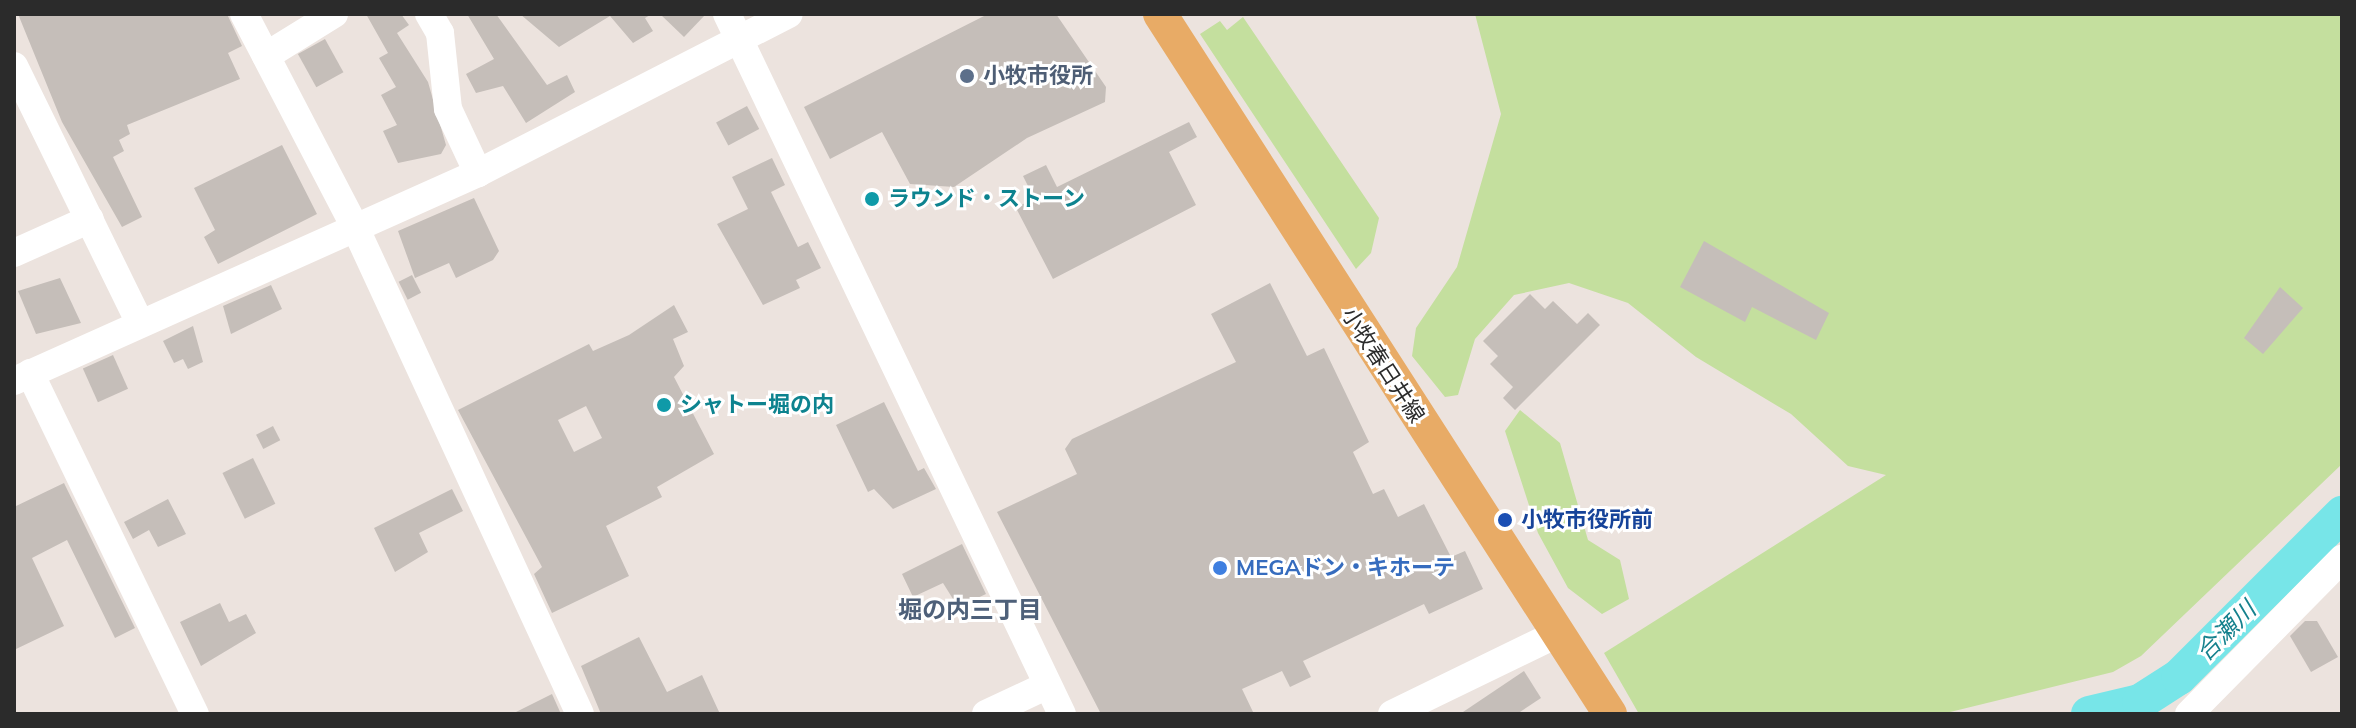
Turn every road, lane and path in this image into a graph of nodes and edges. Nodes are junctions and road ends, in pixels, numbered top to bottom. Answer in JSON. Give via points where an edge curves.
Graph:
{"nodes":[{"id":1,"x":244,"y":14,"type":"edge"},
{"id":2,"x":334,"y":14,"type":"edge"},
{"id":3,"x":429,"y":14,"type":"edge"},
{"id":4,"x":789,"y":14,"type":"edge"},
{"id":5,"x":1160,"y":14,"type":"edge"},
{"id":6,"x":734,"y":26,"type":"edge"},
{"id":7,"x":266,"y":56,"type":"junction"},
{"id":8,"x":14,"y":66,"type":"edge"},
{"id":9,"x":478,"y":173,"type":"junction"},
{"id":10,"x":90,"y":219,"type":"junction"},
{"id":11,"x":355,"y":227,"type":"junction"},
{"id":12,"x":14,"y":253,"type":"edge"},
{"id":13,"x":140,"y":323,"type":"junction"},
{"id":14,"x":22,"y":377,"type":"edge"},
{"id":15,"x":2342,"y":559,"type":"edge"},
{"id":16,"x":1557,"y":634,"type":"junction"},
{"id":17,"x":1048,"y":685,"type":"junction"},
{"id":18,"x":195,"y":714,"type":"edge"},
{"id":19,"x":580,"y":714,"type":"edge"},
{"id":20,"x":986,"y":714,"type":"edge"},
{"id":21,"x":1062,"y":714,"type":"edge"},
{"id":22,"x":1392,"y":714,"type":"edge"},
{"id":23,"x":1610,"y":714,"type":"edge"},
{"id":24,"x":2189,"y":714,"type":"edge"}],
"edges":[{"from":1,"to":7,"type":"street"},
{"from":2,"to":7,"type":"street"},
{"from":3,"to":9,"type":"street","via":[[440,33],[448,109]]},
{"from":4,"to":6,"type":"street"},
{"from":5,"to":16,"type":"main road","name":"小牧春日井線"},
{"from":6,"to":9,"type":"street"},
{"from":6,"to":17,"type":"street"},
{"from":7,"to":11,"type":"street"},
{"from":8,"to":10,"type":"street"},
{"from":9,"to":11,"type":"street"},
{"from":10,"to":12,"type":"street"},
{"from":10,"to":13,"type":"street"},
{"from":11,"to":13,"type":"street"},
{"from":11,"to":19,"type":"street"},
{"from":13,"to":14,"type":"street"},
{"from":14,"to":18,"type":"street"},
{"from":15,"to":24,"type":"street"},
{"from":16,"to":22,"type":"street"},
{"from":16,"to":23,"type":"main road","name":"小牧春日井線"},
{"from":17,"to":20,"type":"street"},
{"from":17,"to":21,"type":"street"}]}
